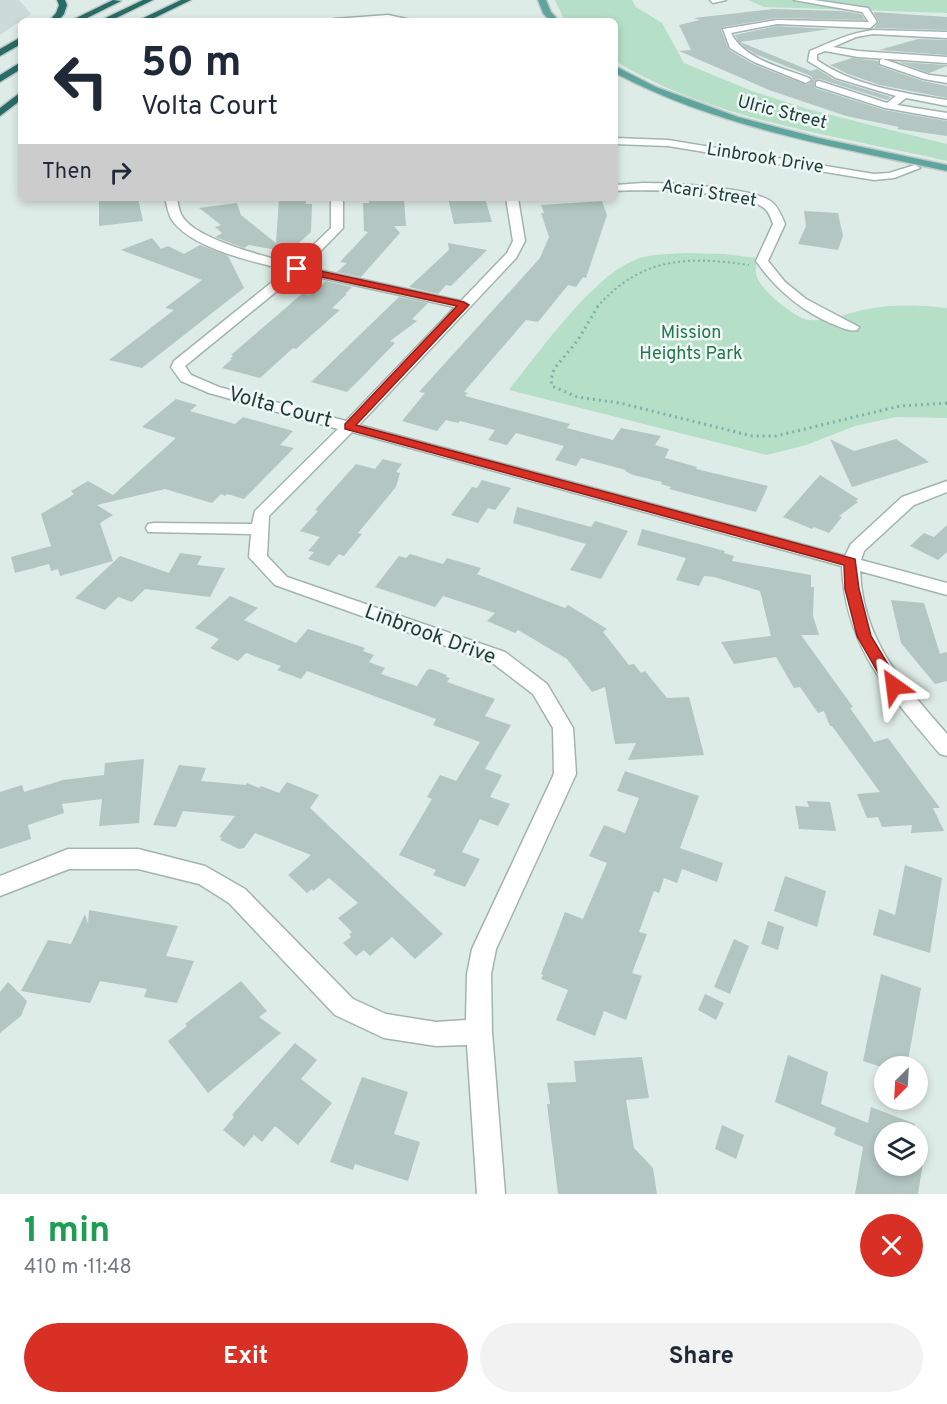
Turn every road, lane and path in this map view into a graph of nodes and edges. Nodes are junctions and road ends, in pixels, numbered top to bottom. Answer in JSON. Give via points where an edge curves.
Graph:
{"nodes":[{"id":1,"x":61,"y":0,"type":"edge"},
{"id":2,"x":119,"y":0,"type":"edge"},
{"id":3,"x":149,"y":0,"type":"edge"},
{"id":4,"x":542,"y":0,"type":"edge"},
{"id":5,"x":722,"y":0,"type":"edge"},
{"id":6,"x":798,"y":0,"type":"edge"},
{"id":7,"x":713,"y":1,"type":"edge"},
{"id":8,"x":190,"y":2,"type":"edge"},
{"id":9,"x":56,"y":18,"type":"edge"},
{"id":10,"x":80,"y":18,"type":"edge"},
{"id":11,"x":110,"y":18,"type":"edge"},
{"id":12,"x":147,"y":18,"type":"edge"},
{"id":13,"x":374,"y":18,"type":"edge"},
{"id":14,"x":394,"y":18,"type":"edge"},
{"id":15,"x":552,"y":18,"type":"edge"},
{"id":16,"x":870,"y":26,"type":"junction"},
{"id":17,"x":889,"y":30,"type":"junction"},
{"id":18,"x":947,"y":30,"type":"edge"},
{"id":19,"x":796,"y":31,"type":"dead end"},
{"id":20,"x":947,"y":35,"type":"edge"},
{"id":21,"x":845,"y":37,"type":"junction"},
{"id":22,"x":18,"y":42,"type":"edge"},
{"id":23,"x":823,"y":48,"type":"junction"},
{"id":24,"x":18,"y":50,"type":"edge"},
{"id":25,"x":0,"y":52,"type":"edge"},
{"id":26,"x":858,"y":54,"type":"junction"},
{"id":27,"x":0,"y":60,"type":"edge"},
{"id":28,"x":947,"y":60,"type":"edge"},
{"id":29,"x":817,"y":66,"type":"junction"},
{"id":30,"x":18,"y":67,"type":"edge"},
{"id":31,"x":782,"y":70,"type":"junction"},
{"id":32,"x":618,"y":71,"type":"edge"},
{"id":33,"x":0,"y":79,"type":"edge"},
{"id":34,"x":806,"y":80,"type":"dead end"},
{"id":35,"x":947,"y":80,"type":"edge"},
{"id":36,"x":618,"y":82,"type":"edge"},
{"id":37,"x":819,"y":84,"type":"dead end"},
{"id":38,"x":903,"y":96,"type":"junction"},
{"id":39,"x":18,"y":98,"type":"edge"},
{"id":40,"x":947,"y":103,"type":"edge"},
{"id":41,"x":888,"y":106,"type":"junction"},
{"id":42,"x":0,"y":113,"type":"edge"},
{"id":43,"x":947,"y":116,"type":"edge"},
{"id":44,"x":618,"y":141,"type":"edge"},
{"id":45,"x":895,"y":156,"type":"junction"},
{"id":46,"x":915,"y":168,"type":"junction"},
{"id":47,"x":947,"y":169,"type":"edge"},
{"id":48,"x":947,"y":176,"type":"edge"},
{"id":49,"x":618,"y":188,"type":"edge"},
{"id":50,"x":172,"y":201,"type":"edge"},
{"id":51,"x":337,"y":201,"type":"edge"},
{"id":52,"x":512,"y":201,"type":"edge"},
{"id":53,"x":297,"y":269,"type":"junction"},
{"id":54,"x":767,"y":269,"type":"junction"},
{"id":55,"x":464,"y":305,"type":"junction"},
{"id":56,"x":852,"y":327,"type":"dead end"},
{"id":57,"x":947,"y":403,"type":"edge"},
{"id":58,"x":349,"y":427,"type":"junction"},
{"id":59,"x":947,"y":486,"type":"edge"},
{"id":60,"x":154,"y":528,"type":"dead end"},
{"id":61,"x":259,"y":529,"type":"junction"},
{"id":62,"x":851,"y":562,"type":"junction"},
{"id":63,"x":947,"y":589,"type":"edge"},
{"id":64,"x":947,"y":748,"type":"edge"},
{"id":65,"x":0,"y":886,"type":"edge"},
{"id":66,"x":479,"y":1032,"type":"junction"},
{"id":67,"x":491,"y":1194,"type":"edge"}],
"edges":[{"from":1,"to":9,"type":"highway","via":[[63,5]]},
{"from":2,"to":10,"type":"highway"},
{"from":3,"to":11,"type":"highway"},
{"from":4,"to":15,"type":"main road"},
{"from":5,"to":7,"type":"street"},
{"from":6,"to":16,"type":"street","via":[[865,10],[873,22]]},
{"from":8,"to":12,"type":"highway"},
{"from":13,"to":14,"type":"street"},
{"from":16,"to":17,"type":"street"},
{"from":16,"to":31,"type":"street","via":[[777,22],[726,31],[733,46]]},
{"from":17,"to":18,"type":"street"},
{"from":17,"to":20,"type":"street"},
{"from":17,"to":21,"type":"street"},
{"from":19,"to":21,"type":"street"},
{"from":21,"to":23,"type":"street"},
{"from":22,"to":25,"type":"highway"},
{"from":23,"to":26,"type":"street"},
{"from":23,"to":29,"type":"street","via":[[813,53],[812,61]]},
{"from":24,"to":27,"type":"highway"},
{"from":26,"to":28,"type":"street"},
{"from":26,"to":35,"type":"street"},
{"from":29,"to":31,"type":"street"},
{"from":29,"to":38,"type":"street"},
{"from":30,"to":33,"type":"highway"},
{"from":31,"to":34,"type":"street"},
{"from":32,"to":45,"type":"main road","name":"Ulric Street","via":[[703,109]]},
{"from":36,"to":46,"type":"main road","name":"Ulric Street","via":[[661,103],[730,125]]},
{"from":37,"to":41,"type":"street"},
{"from":38,"to":40,"type":"street"},
{"from":38,"to":41,"type":"street"},
{"from":39,"to":42,"type":"highway"},
{"from":41,"to":43,"type":"street"},
{"from":44,"to":46,"type":"street","name":"Linbrook Drive","via":[[668,143],[874,177]]},
{"from":45,"to":46,"type":"main road"},
{"from":45,"to":47,"type":"main road","name":"Ulric Street"},
{"from":46,"to":47,"type":"main road"},
{"from":46,"to":48,"type":"main road","name":"Ulric Street"},
{"from":49,"to":54,"type":"street","name":"Acari Street","via":[[678,186],[765,203],[773,209],[778,224],[762,261]]},
{"from":50,"to":53,"type":"street","via":[[178,220],[214,245]]},
{"from":51,"to":53,"type":"street","via":[[337,228]]},
{"from":52,"to":55,"type":"street","name":"Linbrook Drive","via":[[519,241],[512,255]]},
{"from":53,"to":55,"type":"street"},
{"from":53,"to":58,"type":"street","name":"Volta Court","via":[[178,367],[186,378],[214,390]]},
{"from":54,"to":56,"type":"street","via":[[802,304]]},
{"from":54,"to":57,"type":"path","via":[[682,259],[632,275],[600,304],[582,335],[554,367],[552,386],[576,397],[620,403],[752,436],[776,436],[900,405]]},
{"from":55,"to":58,"type":"street","name":"Linbrook Drive"},
{"from":58,"to":61,"type":"street","name":"Linbrook Drive","via":[[261,515]]},
{"from":58,"to":62,"type":"street","name":"Volta Court"},
{"from":59,"to":62,"type":"street","via":[[908,501],[857,548]]},
{"from":60,"to":61,"type":"street"},
{"from":61,"to":66,"type":"street","name":"Linbrook Drive","via":[[258,557],[281,581],[498,657],[540,689],[563,728],[565,774],[484,949],[479,974]]},
{"from":62,"to":63,"type":"street","name":"Volta Court"},
{"from":62,"to":64,"type":"street","via":[[852,589],[864,636],[894,686]]},
{"from":65,"to":66,"type":"street","via":[[68,859],[138,859],[205,876],[237,897],[344,1007],[384,1026],[436,1034]]},
{"from":66,"to":67,"type":"street","name":"Linbrook Drive"}]}
